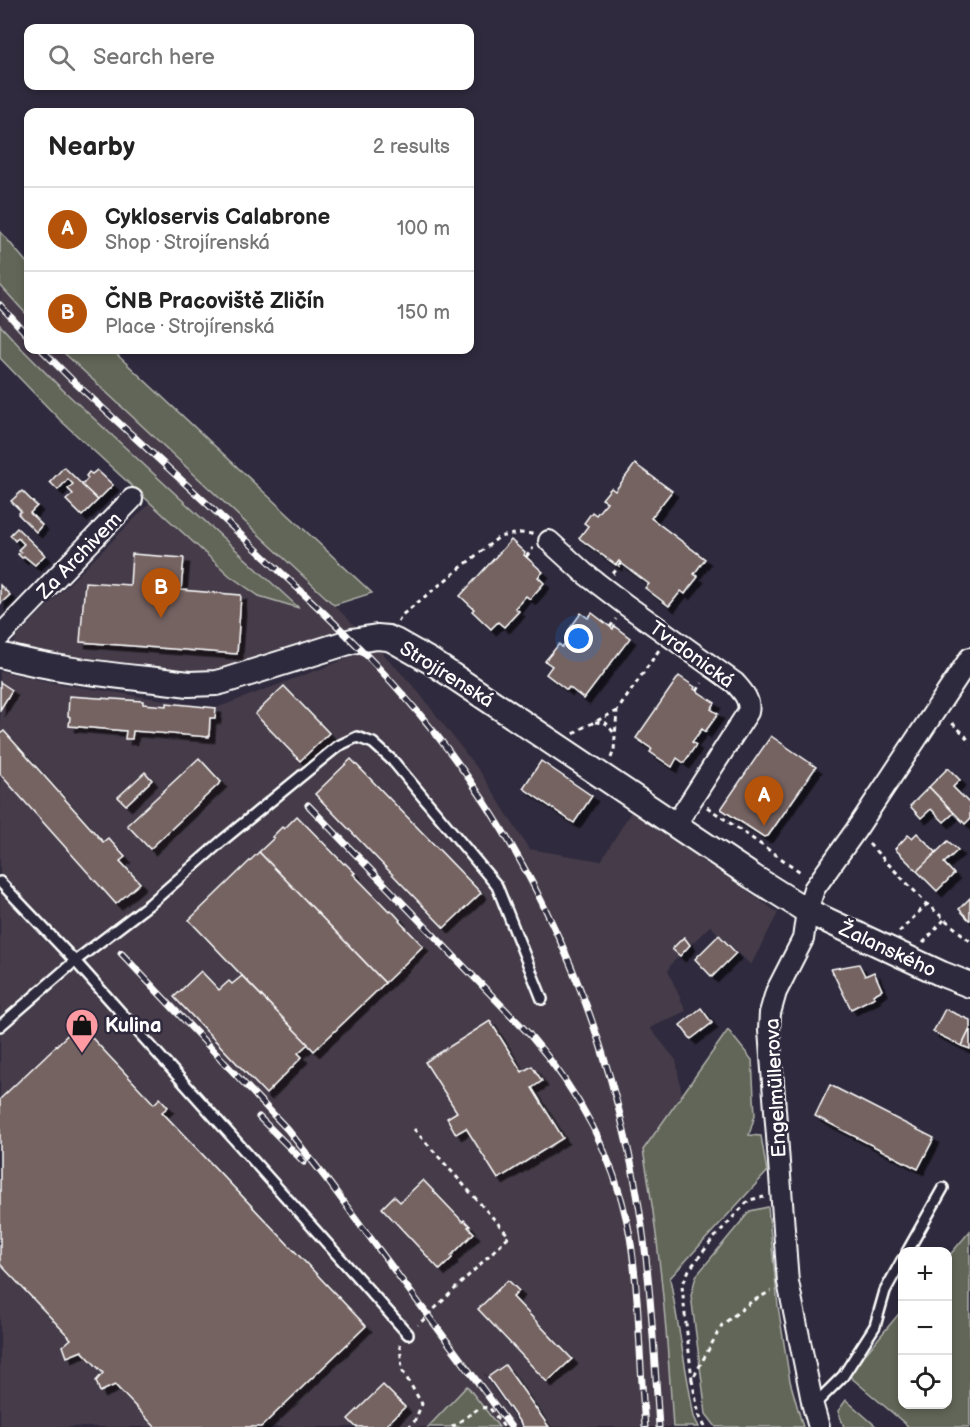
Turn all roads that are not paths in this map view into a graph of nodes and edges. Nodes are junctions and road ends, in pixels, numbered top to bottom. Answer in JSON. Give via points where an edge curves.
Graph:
{"nodes":[{"id":1,"x":132,"y":499,"type":"dead end"},
{"id":2,"x":542,"y":538,"type":"road end"},
{"id":3,"x":0,"y":636,"type":"edge"},
{"id":4,"x":0,"y":655,"type":"edge"},
{"id":5,"x":970,"y":658,"type":"edge"},
{"id":6,"x":676,"y":824,"type":"junction"},
{"id":7,"x":0,"y":882,"type":"edge"},
{"id":8,"x":807,"y":911,"type":"junction"},
{"id":9,"x":75,"y":961,"type":"junction"},
{"id":10,"x":970,"y":985,"type":"edge"},
{"id":11,"x":542,"y":999,"type":"dead end"},
{"id":12,"x":0,"y":1026,"type":"edge"},
{"id":13,"x":943,"y":1188,"type":"dead end"},
{"id":14,"x":909,"y":1247,"type":"edge"},
{"id":15,"x":898,"y":1269,"type":"edge"},
{"id":16,"x":408,"y":1334,"type":"road end"},
{"id":17,"x":813,"y":1407,"type":"junction"},
{"id":18,"x":819,"y":1427,"type":"edge"}],
"edges":[{"from":1,"to":3,"type":"street","name":"Za Archivem"},
{"from":2,"to":6,"type":"street","name":"Tvrdonická","via":[[668,636],[735,682],[744,693],[749,708],[743,721]]},
{"from":4,"to":6,"type":"street","name":"Strojírenská","via":[[67,669],[207,684],[352,641],[388,638],[432,662]]},
{"from":5,"to":8,"type":"street","name":"Engelmüllerova","via":[[814,889]]},
{"from":6,"to":8,"type":"street","name":"Strojírenská"},
{"from":7,"to":9,"type":"lane"},
{"from":8,"to":10,"type":"street","name":"Žalanského"},
{"from":8,"to":17,"type":"street","name":"Engelmüllerova","via":[[803,939],[776,992],[769,1030],[788,1282]]},
{"from":9,"to":11,"type":"lane","via":[[151,903],[338,746],[357,737],[373,744],[393,761],[497,886]]},
{"from":9,"to":12,"type":"lane"},
{"from":9,"to":16,"type":"lane"},
{"from":13,"to":14,"type":"lane"},
{"from":15,"to":17,"type":"lane","via":[[885,1291],[875,1326],[843,1376]]},
{"from":17,"to":18,"type":"street","name":"Engelmüllerova"}]}
